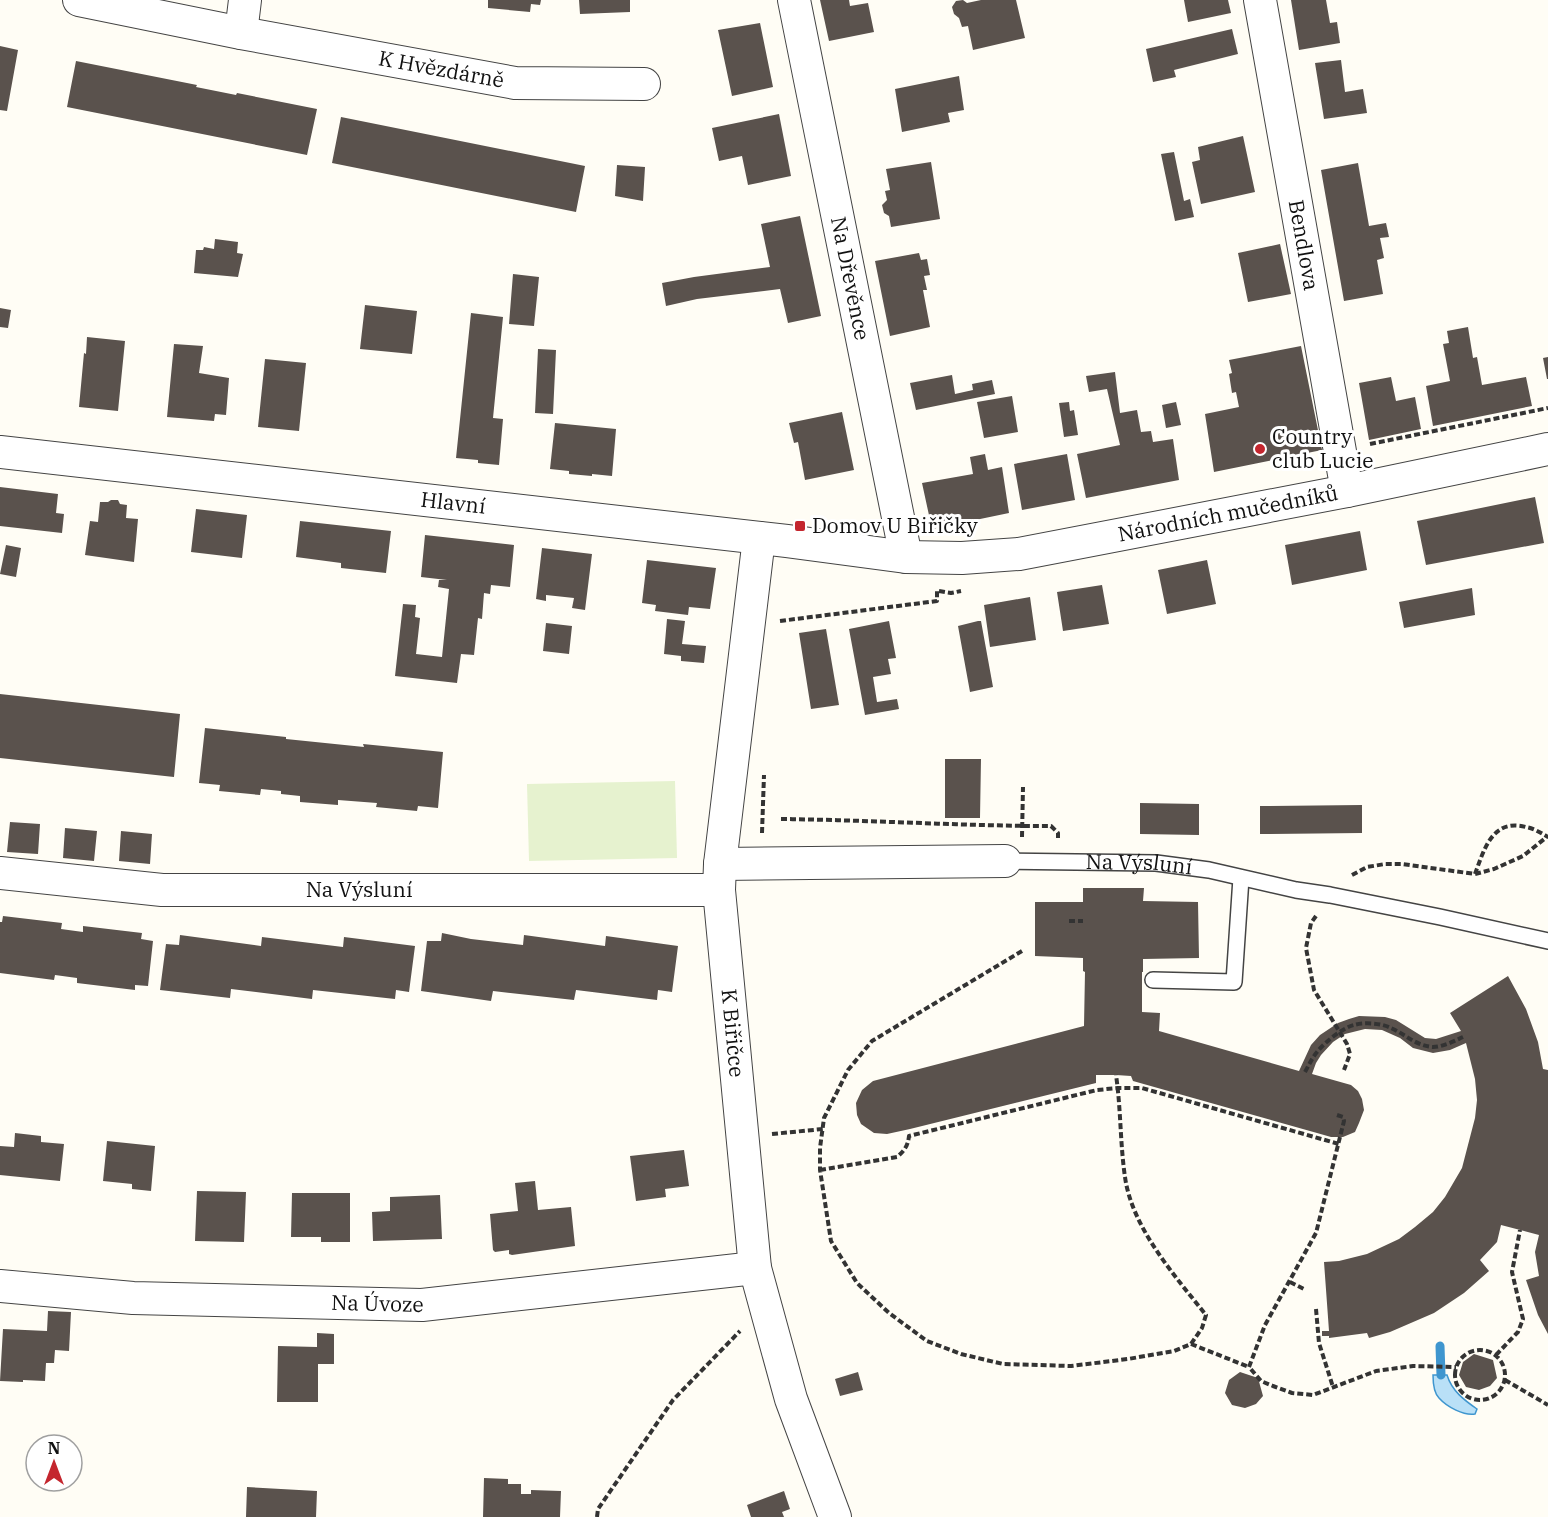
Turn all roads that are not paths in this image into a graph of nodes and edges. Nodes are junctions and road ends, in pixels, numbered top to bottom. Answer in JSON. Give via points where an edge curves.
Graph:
{"nodes":[{"id":1,"x":80,"y":0,"type":"edge"},
{"id":2,"x":245,"y":0,"type":"edge"},
{"id":3,"x":794,"y":0,"type":"edge"},
{"id":4,"x":1260,"y":0,"type":"edge"},
{"id":5,"x":241,"y":33,"type":"junction"},
{"id":6,"x":644,"y":84,"type":"dead end"},
{"id":7,"x":1548,"y":449,"type":"edge"},
{"id":8,"x":0,"y":453,"type":"edge"},
{"id":9,"x":1347,"y":491,"type":"junction"},
{"id":10,"x":759,"y":538,"type":"junction"},
{"id":11,"x":906,"y":557,"type":"junction"},
{"id":12,"x":1013,"y":862,"type":"joint"},
{"id":13,"x":0,"y":873,"type":"edge"},
{"id":14,"x":720,"y":877,"type":"junction"},
{"id":15,"x":1241,"y":878,"type":"junction"},
{"id":16,"x":1548,"y":941,"type":"edge"},
{"id":17,"x":1153,"y":980,"type":"dead end"},
{"id":18,"x":755,"y":1268,"type":"junction"},
{"id":19,"x":0,"y":1286,"type":"edge"},
{"id":20,"x":835,"y":1517,"type":"edge"}],
"edges":[{"from":1,"to":5,"type":"street","name":"K Hvězdárně"},
{"from":2,"to":5,"type":"street"},
{"from":3,"to":11,"type":"street","name":"Na Dřevěnce"},
{"from":4,"to":9,"type":"street","name":"Bendlova"},
{"from":5,"to":6,"type":"street","name":"K Hvězdárně","via":[[515,83]]},
{"from":7,"to":9,"type":"street","name":"Národních mučedníků"},
{"from":8,"to":10,"type":"street","name":"Hlavní"},
{"from":9,"to":11,"type":"street","name":"Národních mučedníků","via":[[1019,554]]},
{"from":10,"to":11,"type":"street","name":"Hlavní"},
{"from":10,"to":14,"type":"street","name":"K Biřičce"},
{"from":12,"to":14,"type":"street","name":"Na Výsluní"},
{"from":12,"to":15,"type":"lane","name":"Na Výsluní","via":[[1156,863]]},
{"from":13,"to":14,"type":"street","name":"Na Výsluní","via":[[162,890]]},
{"from":14,"to":18,"type":"street","name":"K Biřičce"},
{"from":15,"to":16,"type":"lane","name":"Na Výsluní"},
{"from":15,"to":17,"type":"lane","via":[[1234,982]]},
{"from":18,"to":19,"type":"street","name":"Na Úvoze","via":[[422,1305],[133,1298]]},
{"from":18,"to":20,"type":"street","name":"K Biřičce","via":[[791,1399]]}]}
